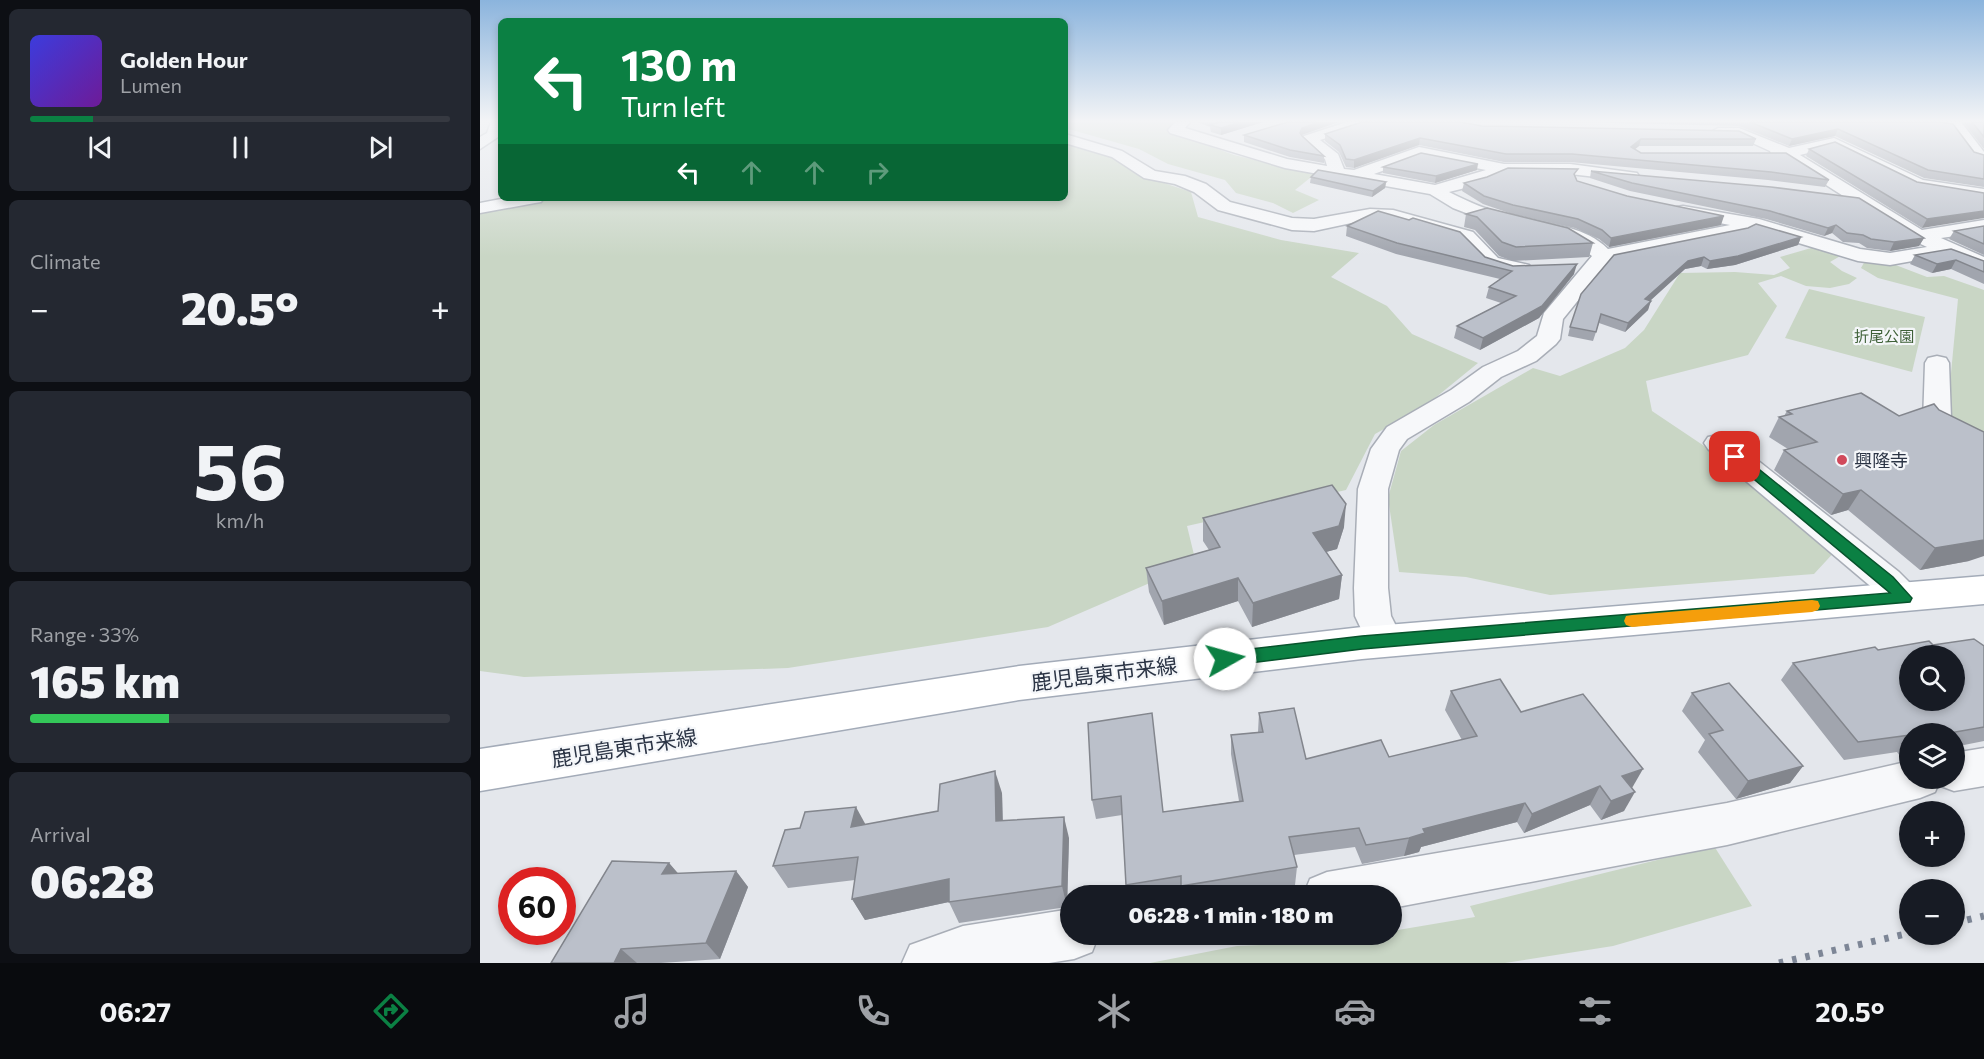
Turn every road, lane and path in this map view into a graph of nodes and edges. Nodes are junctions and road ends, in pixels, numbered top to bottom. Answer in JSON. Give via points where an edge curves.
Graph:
{"nodes":[{"id":1,"x":1137,"y":167,"type":"edge"},
{"id":2,"x":1302,"y":167,"type":"edge"},
{"id":3,"x":1335,"y":167,"type":"edge"},
{"id":4,"x":1379,"y":167,"type":"edge"},
{"id":5,"x":1494,"y":167,"type":"edge"},
{"id":6,"x":1810,"y":167,"type":"edge"},
{"id":7,"x":1888,"y":167,"type":"edge"},
{"id":8,"x":1527,"y":168,"type":"junction"},
{"id":9,"x":1504,"y":169,"type":"junction"},
{"id":10,"x":1337,"y":173,"type":"junction"},
{"id":11,"x":1354,"y":176,"type":"junction"},
{"id":12,"x":1644,"y":177,"type":"edge"},
{"id":13,"x":1435,"y":190,"type":"junction"},
{"id":14,"x":1606,"y":190,"type":"edge"},
{"id":15,"x":1984,"y":194,"type":"edge"},
{"id":16,"x":1821,"y":196,"type":"edge"},
{"id":17,"x":1863,"y":199,"type":"junction"},
{"id":18,"x":518,"y":201,"type":"edge"},
{"id":19,"x":1663,"y":207,"type":"edge"},
{"id":20,"x":480,"y":208,"type":"edge"},
{"id":21,"x":1759,"y":225,"type":"junction"},
{"id":22,"x":1984,"y":226,"type":"edge"},
{"id":23,"x":1919,"y":236,"type":"junction"},
{"id":24,"x":1947,"y":249,"type":"junction"},
{"id":25,"x":1599,"y":260,"type":"junction"},
{"id":26,"x":1984,"y":264,"type":"edge"},
{"id":27,"x":1570,"y":266,"type":"edge"},
{"id":28,"x":1535,"y":268,"type":"edge"},
{"id":29,"x":1937,"y":363,"type":"dead end"},
{"id":30,"x":1718,"y":443,"type":"dead end"},
{"id":31,"x":1984,"y":447,"type":"edge"},
{"id":32,"x":1984,"y":590,"type":"edge"},
{"id":33,"x":1904,"y":598,"type":"junction"},
{"id":34,"x":1385,"y":642,"type":"junction"},
{"id":35,"x":1984,"y":766,"type":"edge"},
{"id":36,"x":480,"y":770,"type":"edge"},
{"id":37,"x":1965,"y":770,"type":"edge"},
{"id":38,"x":1899,"y":783,"type":"edge"},
{"id":39,"x":1389,"y":885,"type":"edge"},
{"id":40,"x":1060,"y":936,"type":"edge"},
{"id":41,"x":928,"y":963,"type":"edge"}],
"edges":[{"from":1,"to":28,"type":"street","via":[[1150,175],[1200,188],[1224,206],[1292,224],[1314,225],[1370,214],[1393,215],[1466,236],[1491,262],[1511,269]]},
{"from":2,"to":10,"type":"street"},
{"from":3,"to":10,"type":"street"},
{"from":4,"to":11,"type":"street"},
{"from":5,"to":9,"type":"street"},
{"from":6,"to":17,"type":"street"},
{"from":7,"to":15,"type":"street","via":[[1919,184]]},
{"from":8,"to":9,"type":"street"},
{"from":8,"to":12,"type":"street"},
{"from":8,"to":14,"type":"street"},
{"from":9,"to":13,"type":"street"},
{"from":10,"to":11,"type":"street"},
{"from":11,"to":13,"type":"street"},
{"from":13,"to":25,"type":"street","via":[[1503,220],[1578,237],[1597,246]]},
{"from":16,"to":17,"type":"street"},
{"from":17,"to":23,"type":"street"},
{"from":18,"to":20,"type":"street"},
{"from":19,"to":21,"type":"street"},
{"from":21,"to":24,"type":"street","via":[[1858,255],[1890,259]]},
{"from":21,"to":25,"type":"street"},
{"from":22,"to":23,"type":"street"},
{"from":23,"to":24,"type":"street"},
{"from":24,"to":26,"type":"street"},
{"from":25,"to":27,"type":"street"},
{"from":25,"to":34,"type":"street","via":[[1552,318],[1548,339],[1527,356],[1492,372],[1397,433],[1385,449],[1373,489],[1371,588],[1373,616]]},
{"from":29,"to":31,"type":"street","via":[[1937,422]]},
{"from":30,"to":33,"type":"street"},
{"from":32,"to":33,"type":"main road","name":"鹿児島東市来線"},
{"from":33,"to":34,"type":"main road","name":"鹿児島東市来線"},
{"from":34,"to":36,"type":"main road","name":"鹿児島東市来線","via":[[1019,683]]},
{"from":35,"to":37,"type":"street"},
{"from":38,"to":39,"type":"street","via":[[1727,824]]},
{"from":40,"to":41,"type":"street","via":[[963,951]]}]}
